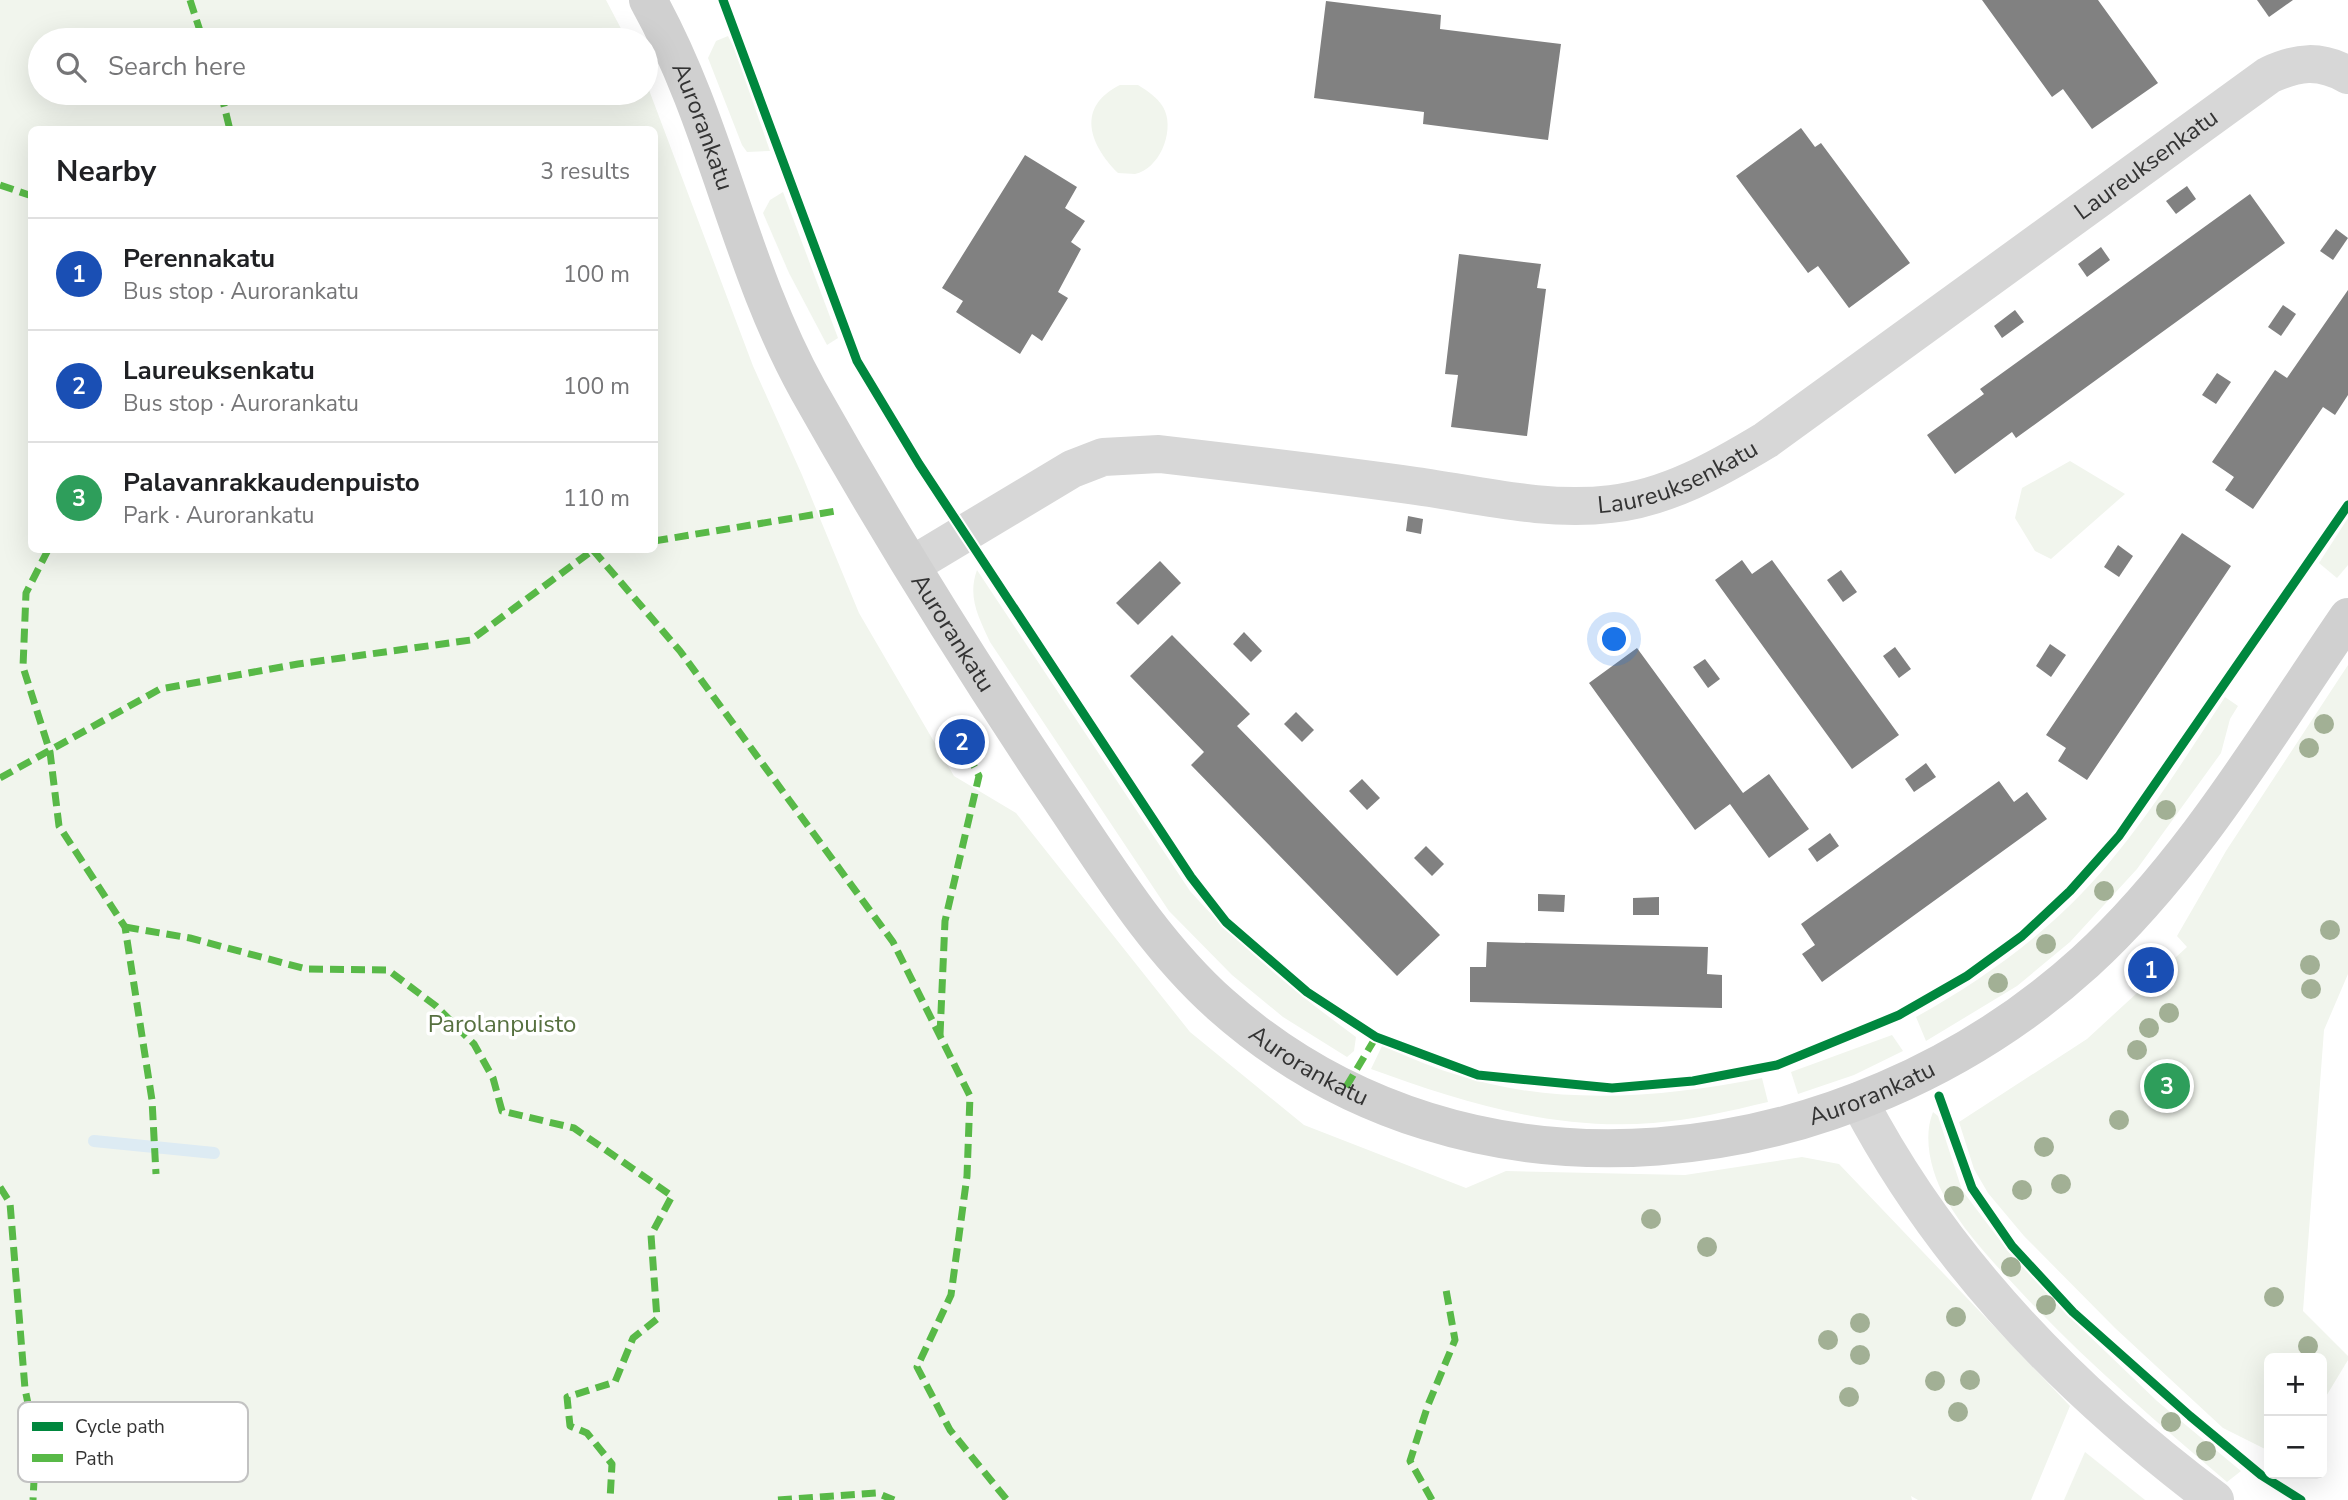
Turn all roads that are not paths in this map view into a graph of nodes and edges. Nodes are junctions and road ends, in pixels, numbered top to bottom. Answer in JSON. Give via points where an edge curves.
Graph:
{"nodes":[{"id":1,"x":649,"y":0,"type":"edge"},
{"id":2,"x":2348,"y":75,"type":"edge"},
{"id":3,"x":912,"y":565,"type":"junction"},
{"id":4,"x":2348,"y":617,"type":"edge"},
{"id":5,"x":1859,"y":1101,"type":"junction"},
{"id":6,"x":2215,"y":1500,"type":"edge"}],
"edges":[{"from":1,"to":3,"type":"street","name":"Aurorankatu","via":[[700,110],[756,279],[783,341]]},
{"from":2,"to":3,"type":"street","name":"Laureuksenkatu","via":[[2324,64],[2305,62],[2269,75],[1766,440],[1724,466],[1665,491],[1614,504],[1570,508],[1325,473],[1132,454],[1103,457],[1072,469]]},
{"from":3,"to":5,"type":"street","name":"Aurorankatu","via":[[1007,719],[1144,923],[1221,1005],[1312,1069],[1402,1112],[1507,1142],[1553,1147],[1685,1145],[1781,1126]]},
{"from":4,"to":5,"type":"street","name":"Aurorankatu","via":[[2212,813],[2136,911],[2105,942],[2059,983],[1987,1035]]},
{"from":5,"to":6,"type":"street","via":[[1885,1150],[1950,1245],[2057,1364],[2145,1447]]}]}
